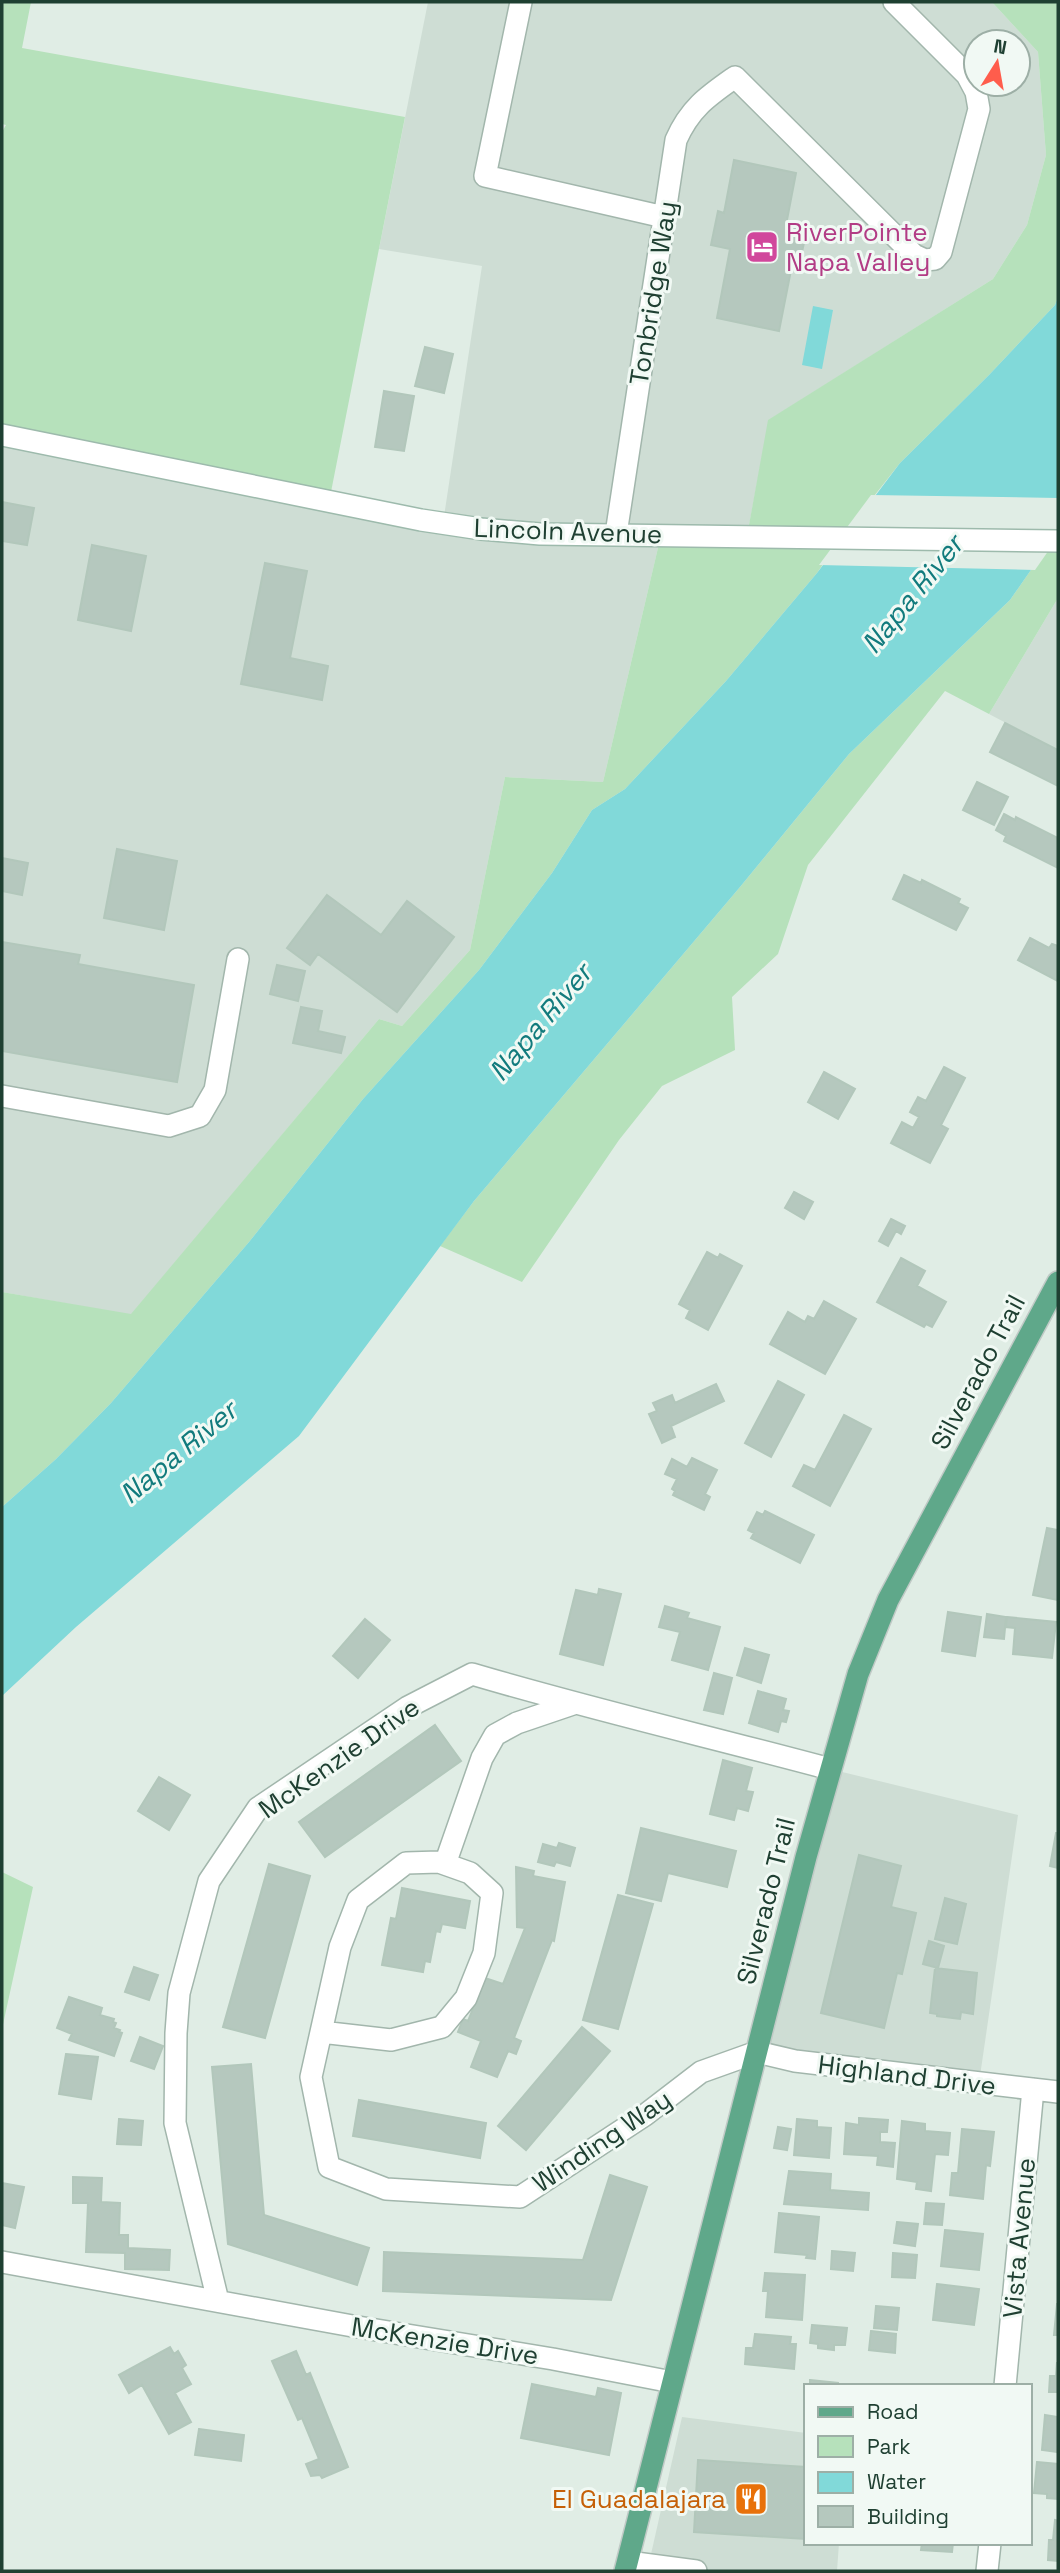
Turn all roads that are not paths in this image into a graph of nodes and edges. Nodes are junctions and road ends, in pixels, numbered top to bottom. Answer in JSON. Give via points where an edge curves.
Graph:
{"nodes":[{"id":1,"x":521,"y":2,"type":"edge"},
{"id":2,"x":894,"y":2,"type":"edge"},
{"id":3,"x":664,"y":218,"type":"junction"},
{"id":4,"x":2,"y":435,"type":"edge"},
{"id":5,"x":616,"y":534,"type":"junction"},
{"id":6,"x":1058,"y":541,"type":"edge"},
{"id":7,"x":238,"y":959,"type":"dead end"},
{"id":8,"x":2,"y":1096,"type":"edge"},
{"id":9,"x":1058,"y":1282,"type":"edge"},
{"id":10,"x":573,"y":1704,"type":"junction"},
{"id":11,"x":830,"y":1769,"type":"junction"},
{"id":12,"x":445,"y":1864,"type":"junction"},
{"id":13,"x":321,"y":2032,"type":"junction"},
{"id":14,"x":757,"y":2052,"type":"junction"},
{"id":15,"x":1033,"y":2090,"type":"junction"},
{"id":16,"x":1058,"y":2092,"type":"edge"},
{"id":17,"x":2,"y":2262,"type":"edge"},
{"id":18,"x":218,"y":2301,"type":"junction"},
{"id":19,"x":672,"y":2382,"type":"junction"},
{"id":20,"x":1005,"y":2384,"type":"edge"},
{"id":21,"x":990,"y":2545,"type":"edge"},
{"id":22,"x":627,"y":2567,"type":"edge"},
{"id":23,"x":696,"y":2571,"type":"edge"},
{"id":24,"x":987,"y":2571,"type":"edge"}],
"edges":[{"from":1,"to":3,"type":"street","via":[[485,176]]},
{"from":2,"to":3,"type":"street","name":"Tonbridge Way","via":[[967,75],[979,109],[941,252],[935,259],[914,255],[735,77],[685,120],[676,140]]},
{"from":3,"to":5,"type":"street","name":"Tonbridge Way"},
{"from":4,"to":5,"type":"street","name":"Lincoln Avenue","via":[[443,524],[540,534]]},
{"from":5,"to":6,"type":"street","name":"Lincoln Avenue"},
{"from":7,"to":8,"type":"street","via":[[215,1090],[200,1116],[169,1126]]},
{"from":9,"to":11,"type":"main road","name":"Silverado Trail","via":[[888,1600],[858,1674]]},
{"from":10,"to":11,"type":"street","name":"McKenzie Drive"},
{"from":10,"to":12,"type":"street","via":[[495,1735],[482,1758]]},
{"from":10,"to":18,"type":"street","name":"McKenzie Drive","via":[[472,1674],[408,1707],[258,1808],[209,1881],[179,1993],[175,2123]]},
{"from":11,"to":14,"type":"main road","name":"Silverado Trail"},
{"from":12,"to":13,"type":"street","name":"Winding Way","via":[[406,1863],[358,1900],[340,1947]]},
{"from":12,"to":13,"type":"street","name":"Winding Way","via":[[470,1873],[492,1893],[484,1953],[466,1998],[442,2027],[391,2040]]},
{"from":13,"to":14,"type":"street","name":"Winding Way","via":[[311,2077],[329,2167],[386,2189],[520,2197],[645,2115],[701,2072]]},
{"from":14,"to":15,"type":"street","name":"Highland Drive","via":[[795,2061]]},
{"from":14,"to":19,"type":"main road","name":"Silverado Trail"},
{"from":15,"to":16,"type":"street","name":"Highland Drive"},
{"from":15,"to":20,"type":"street","name":"Vista Avenue"},
{"from":17,"to":18,"type":"street","name":"McKenzie Drive"},
{"from":18,"to":19,"type":"street","name":"McKenzie Drive"},
{"from":19,"to":22,"type":"main road","name":"Silverado Trail"},
{"from":21,"to":24,"type":"street"},
{"from":22,"to":23,"type":"street"}]}
